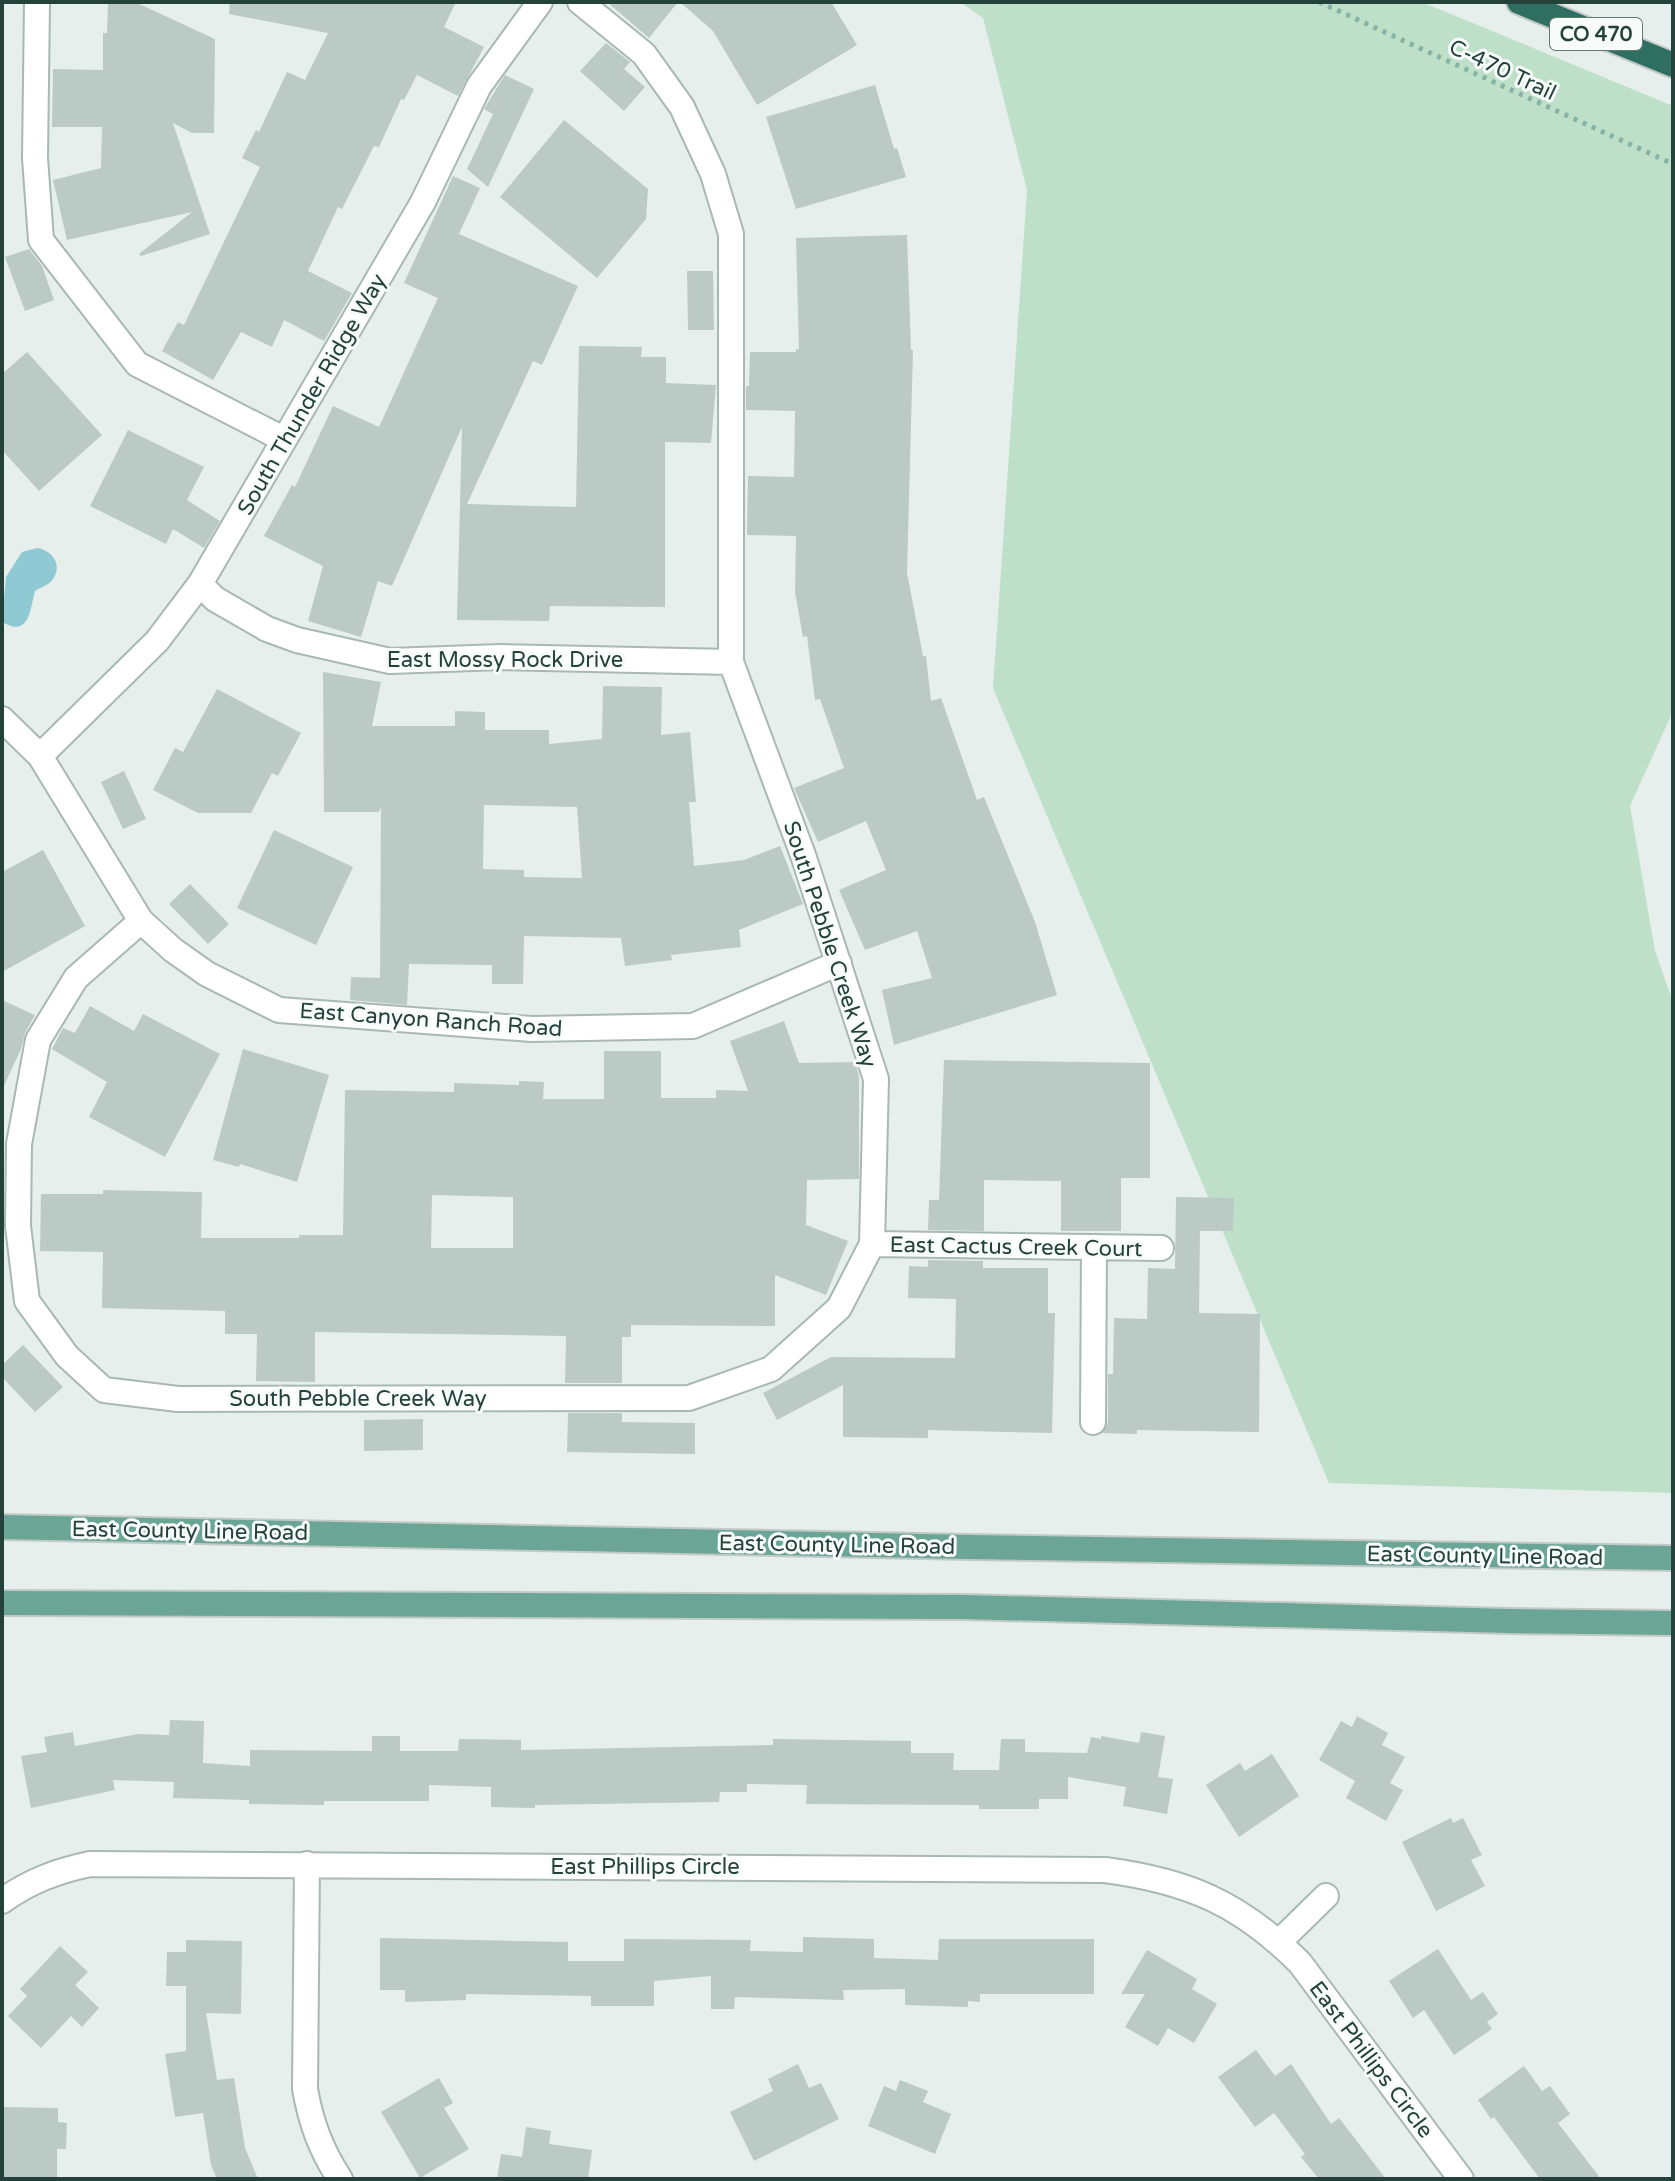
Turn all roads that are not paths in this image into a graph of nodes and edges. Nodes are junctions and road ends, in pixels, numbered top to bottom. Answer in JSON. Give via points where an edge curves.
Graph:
{"nodes":[{"id":1,"x":37,"y":2,"type":"edge"},
{"id":2,"x":540,"y":2,"type":"edge"},
{"id":3,"x":580,"y":2,"type":"edge"},
{"id":4,"x":1519,"y":2,"type":"edge"},
{"id":5,"x":1673,"y":65,"type":"edge"},
{"id":6,"x":283,"y":439,"type":"junction"},
{"id":7,"x":200,"y":584,"type":"junction"},
{"id":8,"x":731,"y":662,"type":"junction"},
{"id":9,"x":2,"y":719,"type":"edge"},
{"id":10,"x":40,"y":756,"type":"junction"},
{"id":11,"x":141,"y":921,"type":"junction"},
{"id":12,"x":839,"y":963,"type":"junction"},
{"id":13,"x":872,"y":1244,"type":"junction"},
{"id":14,"x":1094,"y":1247,"type":"junction"},
{"id":15,"x":1161,"y":1248,"type":"dead end"},
{"id":16,"x":1093,"y":1422,"type":"dead end"},
{"id":17,"x":2,"y":1527,"type":"edge"},
{"id":18,"x":1673,"y":1558,"type":"edge"},
{"id":19,"x":2,"y":1603,"type":"edge"},
{"id":20,"x":1673,"y":1623,"type":"edge"},
{"id":21,"x":307,"y":1864,"type":"junction"},
{"id":22,"x":1326,"y":1896,"type":"dead end"},
{"id":23,"x":2,"y":1901,"type":"edge"},
{"id":24,"x":1279,"y":1942,"type":"junction"},
{"id":25,"x":340,"y":2179,"type":"edge"},
{"id":26,"x":1461,"y":2179,"type":"edge"}],
"edges":[{"from":1,"to":6,"type":"street","via":[[35,158],[41,240],[137,364]]},
{"from":2,"to":6,"type":"street","name":"South Thunder Ridge Way","via":[[479,86],[423,202]]},
{"from":3,"to":8,"type":"street","name":"South Pebble Creek Way","via":[[644,54],[682,107],[713,174],[731,234]]},
{"from":4,"to":5,"type":"highway","number":"CO 470"},
{"from":6,"to":7,"type":"street","name":"South Thunder Ridge Way"},
{"from":7,"to":8,"type":"street","name":"East Mossy Rock Drive","via":[[215,599],[267,629],[390,661],[501,657]]},
{"from":7,"to":10,"type":"street","name":"South Thunder Ridge Way","via":[[157,641]]},
{"from":8,"to":12,"type":"street","name":"South Pebble Creek Way"},
{"from":9,"to":10,"type":"street","name":"East Canyon Ranch Road"},
{"from":10,"to":11,"type":"street","name":"East Canyon Ranch Road"},
{"from":11,"to":12,"type":"street","name":"East Canyon Ranch Road","via":[[207,974],[279,1010],[521,1028],[693,1026]]},
{"from":11,"to":13,"type":"street","name":"South Pebble Creek Way","via":[[76,978],[38,1040],[19,1144],[18,1226],[27,1301],[67,1356],[104,1390],[178,1399],[689,1398],[771,1369],[839,1308]]},
{"from":12,"to":13,"type":"street","name":"South Pebble Creek Way","via":[[876,1079]]},
{"from":13,"to":14,"type":"street","name":"East Cactus Creek Court"},
{"from":14,"to":15,"type":"street","name":"East Cactus Creek Court"},
{"from":14,"to":16,"type":"street"},
{"from":17,"to":18,"type":"main road","name":"East County Line Road"},
{"from":19,"to":20,"type":"main road","via":[[964,1607]]},
{"from":21,"to":23,"type":"street","name":"East Phillips Circle","via":[[90,1864],[54,1872]]},
{"from":21,"to":24,"type":"street","name":"East Phillips Circle","via":[[1105,1870],[1153,1876],[1199,1891]]},
{"from":21,"to":25,"type":"street","via":[[305,2089],[310,2119]]},
{"from":22,"to":24,"type":"street"},
{"from":24,"to":26,"type":"street","name":"East Phillips Circle"}]}
